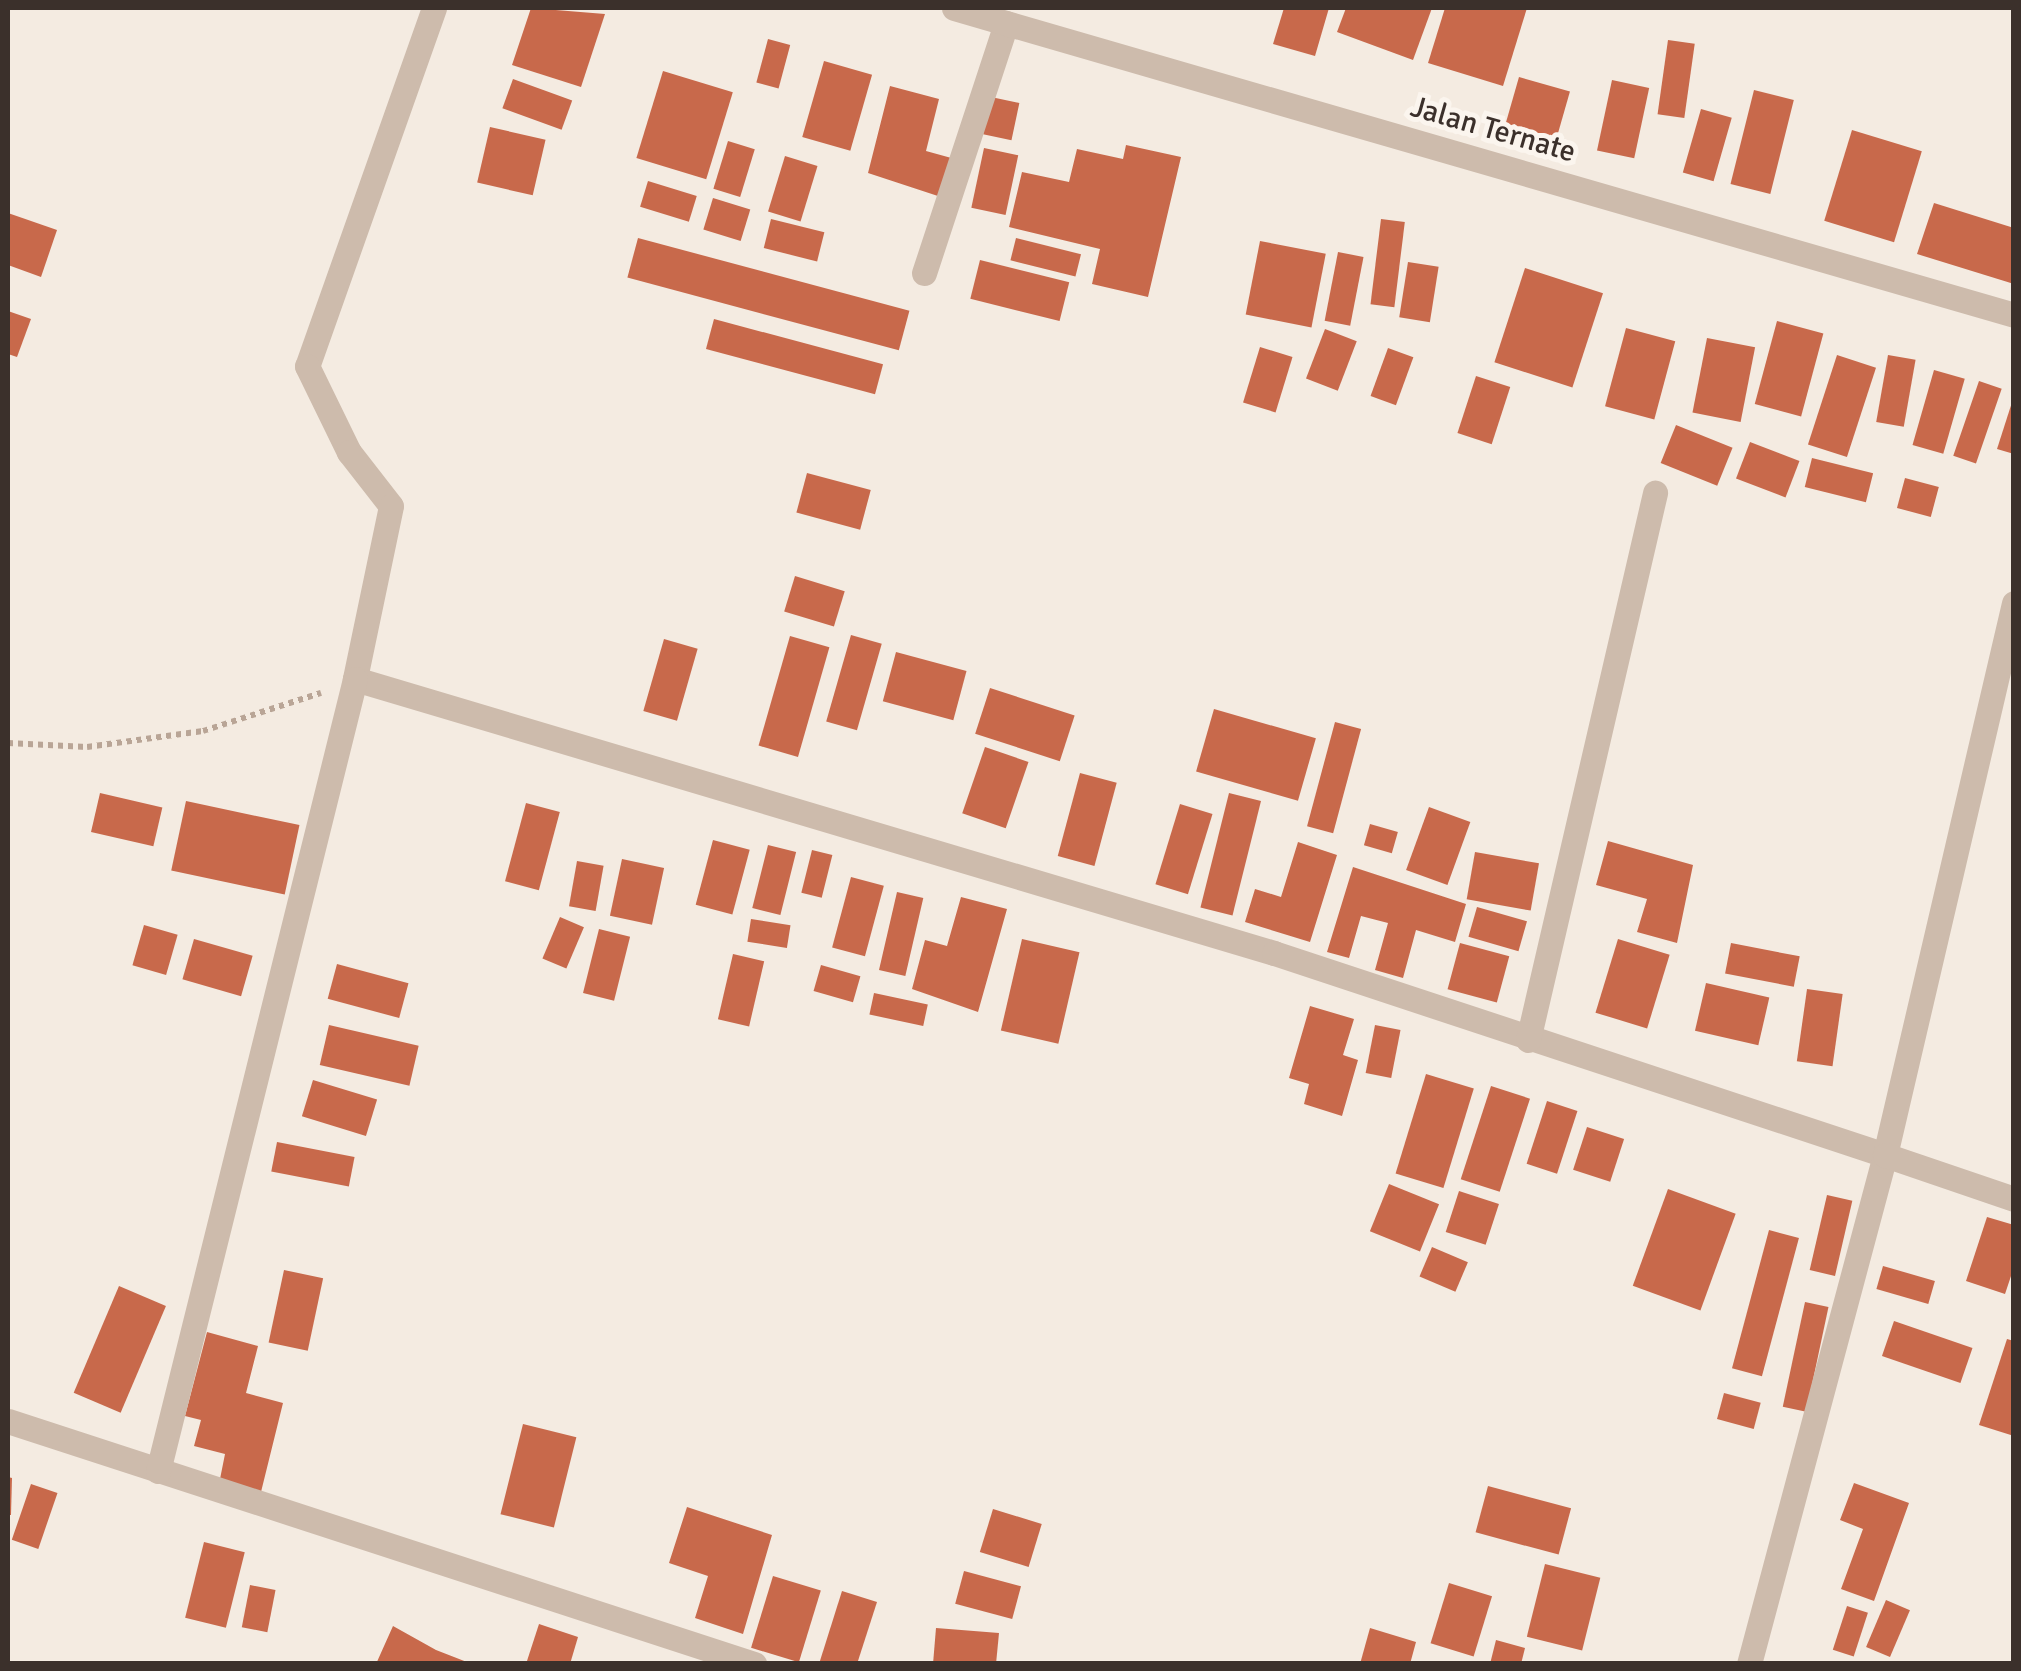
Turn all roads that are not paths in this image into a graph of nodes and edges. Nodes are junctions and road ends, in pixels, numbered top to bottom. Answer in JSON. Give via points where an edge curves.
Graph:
{"nodes":[{"id":1,"x":434,"y":8,"type":"edge"},
{"id":2,"x":954,"y":8,"type":"edge"},
{"id":3,"x":1006,"y":22,"type":"junction"},
{"id":4,"x":924,"y":273,"type":"dead end"},
{"id":5,"x":2014,"y":315,"type":"edge"},
{"id":6,"x":1656,"y":493,"type":"dead end"},
{"id":7,"x":2014,"y":603,"type":"edge"},
{"id":8,"x":355,"y":679,"type":"junction"},
{"id":9,"x":1528,"y":1040,"type":"junction"},
{"id":10,"x":1884,"y":1155,"type":"junction"},
{"id":11,"x":2014,"y":1199,"type":"edge"},
{"id":12,"x":8,"y":1421,"type":"edge"},
{"id":13,"x":158,"y":1471,"type":"junction"},
{"id":14,"x":754,"y":1664,"type":"edge"},
{"id":15,"x":1748,"y":1664,"type":"edge"}],
"edges":[{"from":1,"to":8,"type":"street","via":[[307,366],[348,452],[391,506]]},
{"from":2,"to":3,"type":"street","name":"Jalan Ternate"},
{"from":3,"to":4,"type":"street"},
{"from":3,"to":5,"type":"street","name":"Jalan Ternate"},
{"from":6,"to":9,"type":"street"},
{"from":7,"to":10,"type":"street"},
{"from":8,"to":9,"type":"street","via":[[1274,953]]},
{"from":8,"to":13,"type":"street"},
{"from":9,"to":10,"type":"street"},
{"from":10,"to":11,"type":"street"},
{"from":10,"to":15,"type":"street"},
{"from":12,"to":13,"type":"street"},
{"from":13,"to":14,"type":"street"}]}
